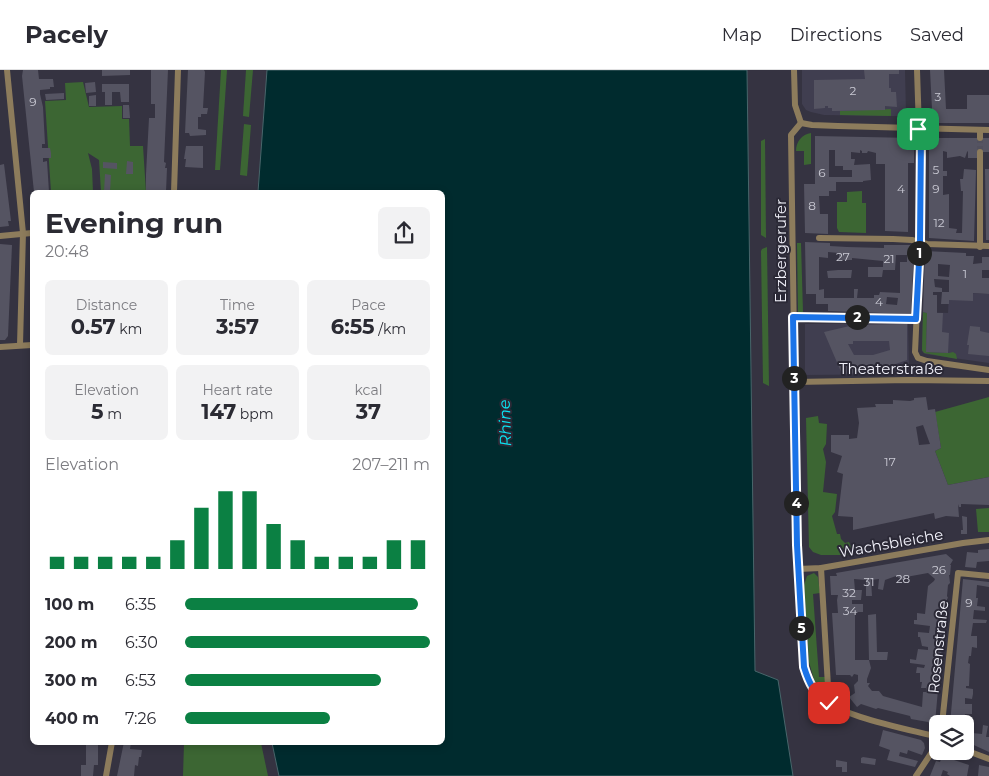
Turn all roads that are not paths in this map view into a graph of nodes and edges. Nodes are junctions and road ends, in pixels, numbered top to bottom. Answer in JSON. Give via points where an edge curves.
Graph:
{"nodes":[{"id":1,"x":7,"y":70,"type":"edge"},
{"id":2,"x":178,"y":70,"type":"edge"},
{"id":3,"x":794,"y":70,"type":"edge"},
{"id":4,"x":917,"y":70,"type":"edge"},
{"id":5,"x":801,"y":123,"type":"junction"},
{"id":6,"x":918,"y":129,"type":"junction"},
{"id":7,"x":980,"y":130,"type":"junction"},
{"id":8,"x":989,"y":130,"type":"edge"},
{"id":9,"x":980,"y":138,"type":"tunnel mouth"},
{"id":10,"x":980,"y":152,"type":"tunnel mouth"},
{"id":11,"x":174,"y":190,"type":"edge"},
{"id":12,"x":23,"y":233,"type":"junction"},
{"id":13,"x":30,"y":233,"type":"edge"},
{"id":14,"x":0,"y":236,"type":"edge"},
{"id":15,"x":819,"y":238,"type":"dead end"},
{"id":16,"x":920,"y":243,"type":"junction"},
{"id":17,"x":989,"y":246,"type":"edge"},
{"id":18,"x":980,"y":247,"type":"junction"},
{"id":19,"x":793,"y":317,"type":"junction"},
{"id":20,"x":916,"y":319,"type":"junction"},
{"id":21,"x":20,"y":345,"type":"junction"},
{"id":22,"x":30,"y":345,"type":"edge"},
{"id":23,"x":0,"y":347,"type":"edge"},
{"id":24,"x":989,"y":370,"type":"edge"},
{"id":25,"x":989,"y":381,"type":"edge"},
{"id":26,"x":794,"y":382,"type":"junction"},
{"id":27,"x":989,"y":540,"type":"edge"},
{"id":28,"x":821,"y":568,"type":"junction"},
{"id":29,"x":798,"y":569,"type":"junction"},
{"id":30,"x":989,"y":576,"type":"edge"},
{"id":31,"x":829,"y":703,"type":"junction"},
{"id":32,"x":943,"y":715,"type":"edge"},
{"id":33,"x":929,"y":735,"type":"edge"},
{"id":34,"x":111,"y":745,"type":"edge"},
{"id":35,"x":974,"y":753,"type":"edge"},
{"id":36,"x":929,"y":756,"type":"edge"},
{"id":37,"x":989,"y":759,"type":"edge"},
{"id":38,"x":106,"y":776,"type":"edge"},
{"id":39,"x":916,"y":776,"type":"edge"}],
"edges":[{"from":1,"to":12,"type":"street"},
{"from":2,"to":11,"type":"street"},
{"from":3,"to":5,"type":"street","via":[[794,105]]},
{"from":4,"to":6,"type":"street"},
{"from":5,"to":6,"type":"street"},
{"from":5,"to":19,"type":"street","name":"Erzbergerufer","via":[[791,135]]},
{"from":6,"to":7,"type":"street"},
{"from":6,"to":16,"type":"street","via":[[921,136]]},
{"from":7,"to":8,"type":"street"},
{"from":7,"to":9,"type":"street"},
{"from":10,"to":18,"type":"street"},
{"from":12,"to":13,"type":"street"},
{"from":12,"to":14,"type":"street"},
{"from":12,"to":21,"type":"street"},
{"from":15,"to":16,"type":"street","via":[[893,239]]},
{"from":16,"to":18,"type":"street"},
{"from":16,"to":20,"type":"street"},
{"from":17,"to":18,"type":"street"},
{"from":19,"to":20,"type":"street"},
{"from":19,"to":26,"type":"street","name":"Erzbergerufer"},
{"from":20,"to":24,"type":"street","via":[[915,352],[918,358]]},
{"from":21,"to":22,"type":"street"},
{"from":21,"to":23,"type":"street"},
{"from":25,"to":26,"type":"street","name":"Theaterstraße"},
{"from":26,"to":29,"type":"street","name":"Erzbergerufer"},
{"from":27,"to":28,"type":"street","name":"Wachsbleiche"},
{"from":28,"to":29,"type":"street","name":"Wachsbleiche"},
{"from":28,"to":31,"type":"street"},
{"from":29,"to":31,"type":"street","name":"Erzbergerufer","via":[[804,667],[817,695]]},
{"from":30,"to":32,"type":"street","name":"Rosenstraße","via":[[958,573]]},
{"from":31,"to":33,"type":"street","via":[[844,711]]},
{"from":34,"to":38,"type":"street"},
{"from":35,"to":37,"type":"street"},
{"from":36,"to":39,"type":"street"}]}
